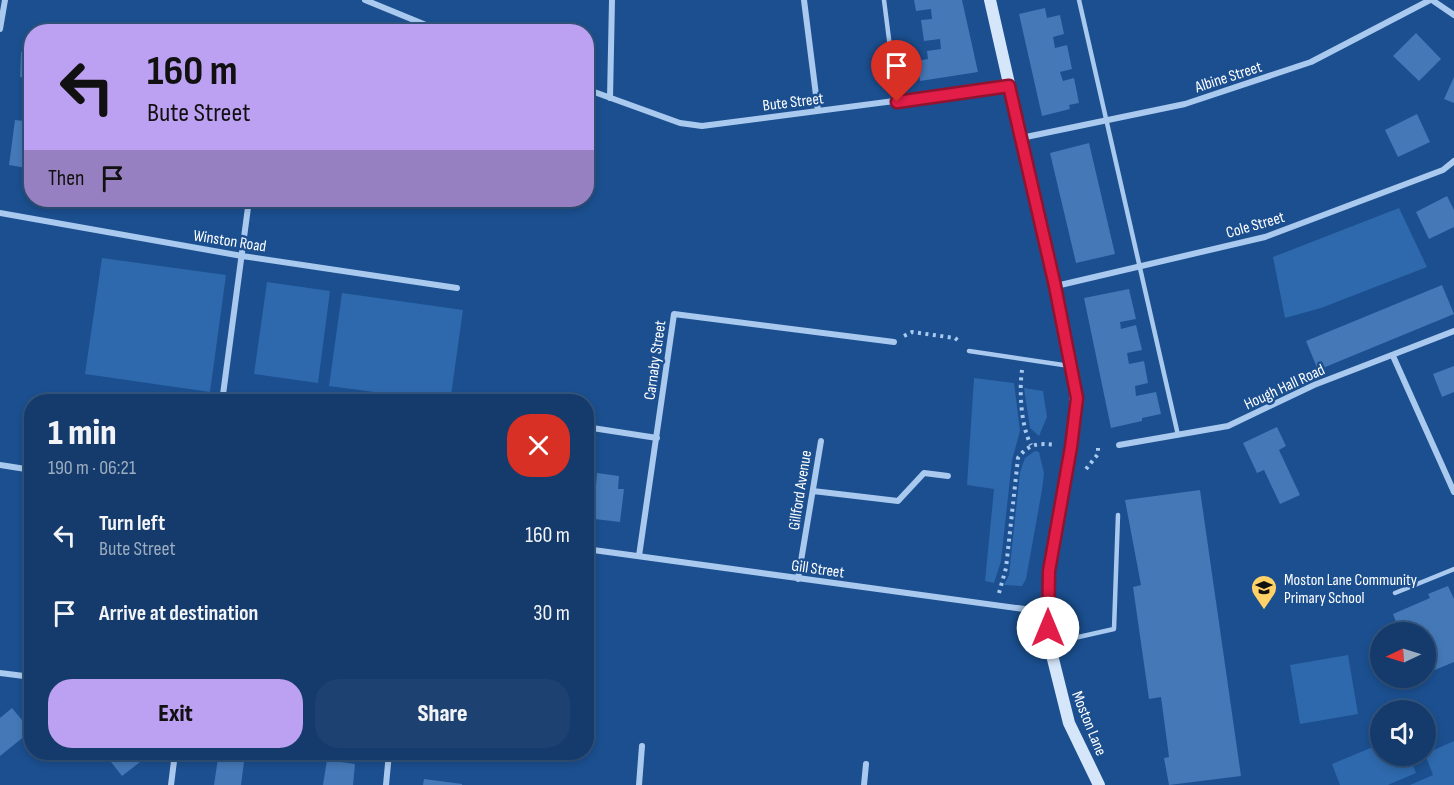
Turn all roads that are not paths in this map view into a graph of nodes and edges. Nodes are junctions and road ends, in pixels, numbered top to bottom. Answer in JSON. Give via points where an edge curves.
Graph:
{"nodes":[{"id":1,"x":5,"y":0,"type":"edge"},
{"id":2,"x":365,"y":0,"type":"edge"},
{"id":3,"x":612,"y":0,"type":"edge"},
{"id":4,"x":804,"y":0,"type":"edge"},
{"id":5,"x":884,"y":0,"type":"edge"},
{"id":6,"x":992,"y":0,"type":"edge"},
{"id":7,"x":1078,"y":0,"type":"edge"},
{"id":8,"x":1431,"y":0,"type":"edge"},
{"id":9,"x":1454,"y":15,"type":"edge"},
{"id":10,"x":424,"y":24,"type":"edge"},
{"id":11,"x":0,"y":29,"type":"edge"},
{"id":12,"x":1009,"y":86,"type":"junction"},
{"id":13,"x":594,"y":92,"type":"edge"},
{"id":14,"x":610,"y":98,"type":"junction"},
{"id":15,"x":897,"y":102,"type":"junction"},
{"id":16,"x":818,"y":111,"type":"junction"},
{"id":17,"x":1106,"y":120,"type":"junction"},
{"id":18,"x":1021,"y":138,"type":"junction"},
{"id":19,"x":1454,"y":161,"type":"edge"},
{"id":20,"x":248,"y":207,"type":"edge"},
{"id":21,"x":0,"y":213,"type":"edge"},
{"id":22,"x":242,"y":256,"type":"junction"},
{"id":23,"x":1140,"y":267,"type":"junction"},
{"id":24,"x":1055,"y":286,"type":"junction"},
{"id":25,"x":457,"y":288,"type":"dead end"},
{"id":26,"x":1454,"y":331,"type":"edge"},
{"id":27,"x":894,"y":342,"type":"road end"},
{"id":28,"x":969,"y":351,"type":"road end"},
{"id":29,"x":1393,"y":356,"type":"junction"},
{"id":30,"x":1072,"y":366,"type":"junction"},
{"id":31,"x":223,"y":394,"type":"edge"},
{"id":32,"x":594,"y":428,"type":"edge"},
{"id":33,"x":1178,"y":435,"type":"junction"},
{"id":34,"x":657,"y":438,"type":"junction"},
{"id":35,"x":820,"y":441,"type":"dead end"},
{"id":36,"x":1119,"y":445,"type":"road end"},
{"id":37,"x":0,"y":465,"type":"edge"},
{"id":38,"x":24,"y":469,"type":"edge"},
{"id":39,"x":948,"y":476,"type":"dead end"},
{"id":40,"x":813,"y":491,"type":"junction"},
{"id":41,"x":1454,"y":492,"type":"edge"},
{"id":42,"x":1118,"y":515,"type":"dead end"},
{"id":43,"x":594,"y":550,"type":"edge"},
{"id":44,"x":639,"y":556,"type":"junction"},
{"id":45,"x":1454,"y":569,"type":"edge"},
{"id":46,"x":798,"y":579,"type":"junction"},
{"id":47,"x":1395,"y":593,"type":"dead end"},
{"id":48,"x":1047,"y":613,"type":"junction"},
{"id":49,"x":1049,"y":643,"type":"junction"},
{"id":50,"x":0,"y":673,"type":"edge"},
{"id":51,"x":24,"y":676,"type":"edge"},
{"id":52,"x":642,"y":746,"type":"dead end"},
{"id":53,"x":174,"y":760,"type":"edge"},
{"id":54,"x":388,"y":760,"type":"edge"},
{"id":55,"x":866,"y":764,"type":"dead end"},
{"id":56,"x":171,"y":785,"type":"edge"},
{"id":57,"x":386,"y":785,"type":"edge"},
{"id":58,"x":639,"y":785,"type":"edge"},
{"id":59,"x":864,"y":785,"type":"edge"},
{"id":60,"x":1100,"y":785,"type":"edge"}],
"edges":[{"from":1,"to":11,"type":"street"},
{"from":2,"to":10,"type":"street"},
{"from":3,"to":14,"type":"street"},
{"from":4,"to":16,"type":"street"},
{"from":5,"to":15,"type":"lane"},
{"from":6,"to":12,"type":"street","name":"Moston Lane"},
{"from":7,"to":17,"type":"lane"},
{"from":8,"to":9,"type":"street"},
{"from":8,"to":17,"type":"street","name":"Albine Street","via":[[1311,62],[1185,104]]},
{"from":12,"to":15,"type":"street","name":"Bute Street"},
{"from":12,"to":18,"type":"street","name":"Moston Lane"},
{"from":13,"to":14,"type":"street","name":"Bute Street"},
{"from":14,"to":16,"type":"street","name":"Bute Street","via":[[680,123],[702,126]]},
{"from":15,"to":16,"type":"street","name":"Bute Street"},
{"from":17,"to":18,"type":"street","name":"Albine Street"},
{"from":17,"to":23,"type":"lane"},
{"from":18,"to":24,"type":"street","name":"Moston Lane"},
{"from":19,"to":23,"type":"street","name":"Cole Street","via":[[1443,170],[1265,237]]},
{"from":20,"to":22,"type":"street"},
{"from":21,"to":22,"type":"street","name":"Winston Road"},
{"from":22,"to":25,"type":"street","name":"Winston Road"},
{"from":22,"to":31,"type":"street"},
{"from":23,"to":24,"type":"street","name":"Cole Street"},
{"from":23,"to":33,"type":"lane"},
{"from":24,"to":30,"type":"street","name":"Moston Lane"},
{"from":26,"to":29,"type":"street","name":"Hough Hall Road"},
{"from":27,"to":34,"type":"street","name":"Carnaby Street","via":[[674,314]]},
{"from":28,"to":30,"type":"lane"},
{"from":29,"to":33,"type":"street","name":"Hough Hall Road","via":[[1314,385],[1228,426]]},
{"from":29,"to":41,"type":"street"},
{"from":30,"to":48,"type":"street","name":"Moston Lane","via":[[1077,398],[1075,419],[1049,571]]},
{"from":32,"to":34,"type":"street"},
{"from":33,"to":36,"type":"street","name":"Hough Hall Road"},
{"from":34,"to":44,"type":"street","name":"Carnaby Street"},
{"from":35,"to":40,"type":"street","name":"Gillford Avenue"},
{"from":37,"to":38,"type":"street"},
{"from":39,"to":40,"type":"street","via":[[924,472],[898,501]]},
{"from":40,"to":46,"type":"street","name":"Gillford Avenue"},
{"from":42,"to":49,"type":"lane","via":[[1114,629]]},
{"from":43,"to":44,"type":"street","name":"Gill Street"},
{"from":44,"to":46,"type":"street","name":"Gill Street"},
{"from":45,"to":47,"type":"lane"},
{"from":46,"to":48,"type":"street","name":"Gill Street"},
{"from":48,"to":49,"type":"street","name":"Moston Lane"},
{"from":49,"to":60,"type":"street","name":"Moston Lane","via":[[1069,723]]},
{"from":50,"to":51,"type":"street"},
{"from":52,"to":58,"type":"street"},
{"from":53,"to":56,"type":"street"},
{"from":54,"to":57,"type":"street"},
{"from":55,"to":59,"type":"street"}]}
